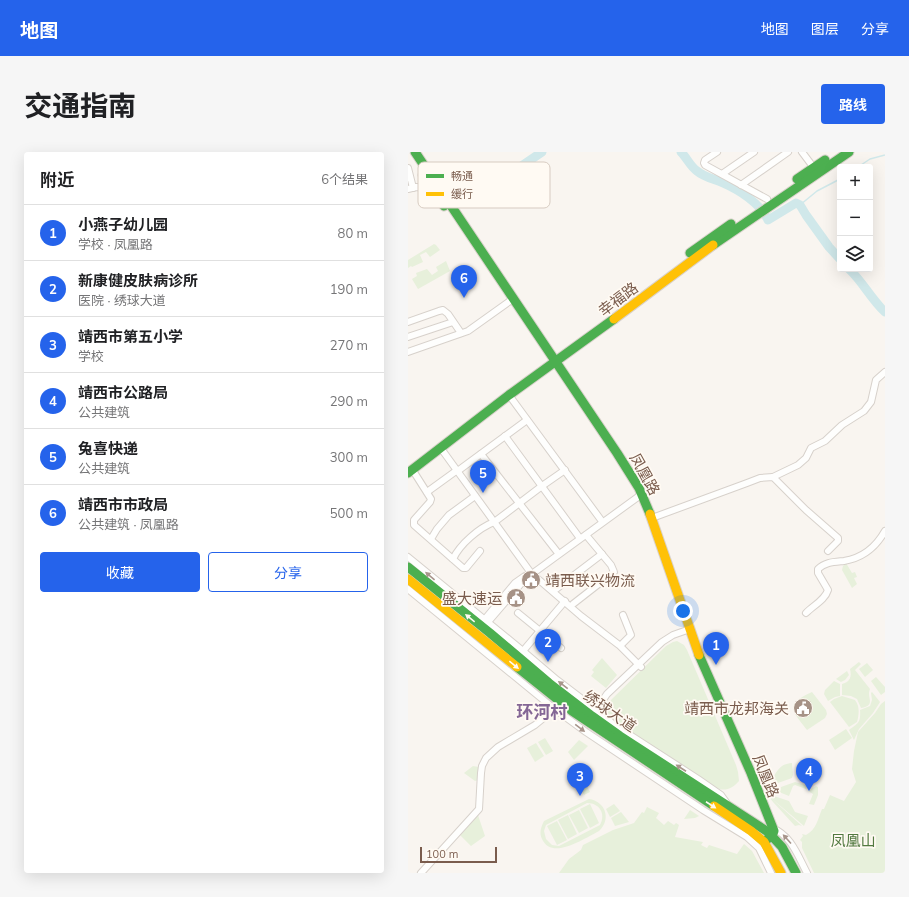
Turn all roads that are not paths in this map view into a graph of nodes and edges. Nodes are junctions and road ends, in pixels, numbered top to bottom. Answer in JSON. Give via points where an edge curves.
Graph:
{"nodes":[{"id":1,"x":410,"y":152,"type":"edge"},
{"id":2,"x":415,"y":152,"type":"edge"},
{"id":3,"x":717,"y":152,"type":"edge"},
{"id":4,"x":754,"y":152,"type":"edge"},
{"id":5,"x":788,"y":152,"type":"edge"},
{"id":6,"x":802,"y":152,"type":"edge"},
{"id":7,"x":836,"y":152,"type":"edge"},
{"id":8,"x":849,"y":152,"type":"edge"},
{"id":9,"x":421,"y":162,"type":"edge"},
{"id":10,"x":418,"y":167,"type":"edge"},
{"id":11,"x":408,"y":168,"type":"edge"},
{"id":12,"x":814,"y":168,"type":"junction"},
{"id":13,"x":722,"y":174,"type":"junction"},
{"id":14,"x":741,"y":185,"type":"junction"},
{"id":15,"x":410,"y":189,"type":"edge"},
{"id":16,"x":764,"y":204,"type":"junction"},
{"id":17,"x":449,"y":208,"type":"edge"},
{"id":18,"x":453,"y":208,"type":"edge"},
{"id":19,"x":510,"y":301,"type":"junction"},
{"id":20,"x":408,"y":322,"type":"edge"},
{"id":21,"x":453,"y":322,"type":"junction"},
{"id":22,"x":461,"y":333,"type":"junction"},
{"id":23,"x":408,"y":337,"type":"edge"},
{"id":24,"x":408,"y":352,"type":"edge"},
{"id":25,"x":552,"y":361,"type":"junction"},
{"id":26,"x":885,"y":372,"type":"edge"},
{"id":27,"x":509,"y":395,"type":"junction"},
{"id":28,"x":527,"y":420,"type":"junction"},
{"id":29,"x":505,"y":436,"type":"junction"},
{"id":30,"x":441,"y":447,"type":"junction"},
{"id":31,"x":482,"y":454,"type":"junction"},
{"id":32,"x":409,"y":469,"type":"edge"},
{"id":33,"x":458,"y":470,"type":"junction"},
{"id":34,"x":565,"y":470,"type":"junction"},
{"id":35,"x":772,"y":477,"type":"junction"},
{"id":36,"x":542,"y":486,"type":"junction"},
{"id":37,"x":427,"y":492,"type":"junction"},
{"id":38,"x":639,"y":493,"type":"junction"},
{"id":39,"x":475,"y":496,"type":"junction"},
{"id":40,"x":520,"y":502,"type":"junction"},
{"id":41,"x":652,"y":518,"type":"junction"},
{"id":42,"x":601,"y":520,"type":"junction"},
{"id":43,"x":495,"y":521,"type":"junction"},
{"id":44,"x":885,"y":531,"type":"edge"},
{"id":45,"x":586,"y":535,"type":"junction"},
{"id":46,"x":579,"y":537,"type":"junction"},
{"id":47,"x":431,"y":539,"type":"junction"},
{"id":48,"x":828,"y":551,"type":"dead end"},
{"id":49,"x":480,"y":552,"type":"dead end"},
{"id":50,"x":558,"y":553,"type":"junction"},
{"id":51,"x":602,"y":554,"type":"junction"},
{"id":52,"x":408,"y":557,"type":"edge"},
{"id":53,"x":453,"y":559,"type":"junction"},
{"id":54,"x":409,"y":572,"type":"edge"},
{"id":55,"x":533,"y":573,"type":"junction"},
{"id":56,"x":408,"y":589,"type":"edge"},
{"id":57,"x":446,"y":589,"type":"junction"},
{"id":58,"x":556,"y":589,"type":"junction"},
{"id":59,"x":565,"y":601,"type":"junction"},
{"id":60,"x":573,"y":604,"type":"junction"},
{"id":61,"x":442,"y":606,"type":"junction"},
{"id":62,"x":518,"y":613,"type":"dead end"},
{"id":63,"x":806,"y":613,"type":"dead end"},
{"id":64,"x":622,"y":615,"type":"dead end"},
{"id":65,"x":486,"y":621,"type":"junction"},
{"id":66,"x":540,"y":631,"type":"junction"},
{"id":67,"x":689,"y":631,"type":"junction"},
{"id":68,"x":490,"y":633,"type":"junction"},
{"id":69,"x":622,"y":644,"type":"junction"},
{"id":70,"x":561,"y":648,"type":"dead end"},
{"id":71,"x":521,"y":652,"type":"junction"},
{"id":72,"x":501,"y":654,"type":"junction"},
{"id":73,"x":641,"y":664,"type":"junction"},
{"id":74,"x":501,"y":665,"type":"junction"},
{"id":75,"x":546,"y":670,"type":"junction"},
{"id":76,"x":550,"y":683,"type":"junction"},
{"id":77,"x":552,"y":707,"type":"junction"},
{"id":78,"x":598,"y":711,"type":"junction"},
{"id":79,"x":652,"y":766,"type":"junction"},
{"id":80,"x":655,"y":777,"type":"junction"},
{"id":81,"x":770,"y":831,"type":"junction"},
{"id":82,"x":761,"y":840,"type":"junction"},
{"id":83,"x":421,"y":873,"type":"edge"},
{"id":84,"x":771,"y":873,"type":"edge"},
{"id":85,"x":781,"y":873,"type":"edge"},
{"id":86,"x":796,"y":873,"type":"edge"},
{"id":87,"x":807,"y":873,"type":"edge"}],
"edges":[{"from":1,"to":10,"type":"main road","name":"凤凰路"},
{"from":2,"to":9,"type":"main road","name":"凤凰路"},
{"from":3,"to":13,"type":"street","via":[[704,163]]},
{"from":4,"to":13,"type":"street"},
{"from":5,"to":14,"type":"street"},
{"from":6,"to":12,"type":"street"},
{"from":7,"to":12,"type":"main road","name":"幸福路"},
{"from":8,"to":16,"type":"main road","name":"幸福路"},
{"from":11,"to":15,"type":"street"},
{"from":12,"to":16,"type":"main road","name":"幸福路"},
{"from":13,"to":14,"type":"street"},
{"from":14,"to":16,"type":"street"},
{"from":16,"to":25,"type":"main road","name":"幸福路","via":[[714,235]]},
{"from":17,"to":19,"type":"main road","name":"凤凰路"},
{"from":18,"to":25,"type":"main road","name":"凤凰路"},
{"from":19,"to":22,"type":"street","via":[[468,331]]},
{"from":19,"to":25,"type":"main road","name":"凤凰路"},
{"from":20,"to":21,"type":"street","via":[[441,310],[445,311]]},
{"from":21,"to":22,"type":"street"},
{"from":21,"to":23,"type":"street"},
{"from":22,"to":24,"type":"street"},
{"from":25,"to":27,"type":"main road","name":"幸福路"},
{"from":25,"to":32,"type":"main road","name":"幸福路"},
{"from":25,"to":38,"type":"main road","name":"凤凰路"},
{"from":26,"to":35,"type":"street","via":[[876,380],[871,402],[864,411],[842,425],[825,441],[811,448],[807,457],[798,465]]},
{"from":27,"to":28,"type":"street"},
{"from":27,"to":30,"type":"main road","name":"幸福路"},
{"from":28,"to":29,"type":"street"},
{"from":28,"to":34,"type":"street"},
{"from":29,"to":31,"type":"street"},
{"from":29,"to":36,"type":"street"},
{"from":30,"to":32,"type":"main road","name":"幸福路"},
{"from":30,"to":33,"type":"street"},
{"from":31,"to":33,"type":"street"},
{"from":31,"to":40,"type":"street"},
{"from":32,"to":37,"type":"street"},
{"from":33,"to":37,"type":"street"},
{"from":33,"to":39,"type":"street"},
{"from":33,"to":43,"type":"street"},
{"from":34,"to":36,"type":"street"},
{"from":34,"to":42,"type":"street"},
{"from":35,"to":41,"type":"street","via":[[760,478]]},
{"from":35,"to":48,"type":"street","via":[[838,538]]},
{"from":36,"to":40,"type":"street"},
{"from":36,"to":46,"type":"street"},
{"from":37,"to":47,"type":"street","via":[[430,502],[413,523]]},
{"from":38,"to":41,"type":"main road","name":"凤凰路"},
{"from":38,"to":42,"type":"street"},
{"from":38,"to":45,"type":"street"},
{"from":38,"to":67,"type":"main road","name":"凤凰路"},
{"from":39,"to":43,"type":"street"},
{"from":39,"to":47,"type":"street","via":[[449,515]]},
{"from":40,"to":43,"type":"street"},
{"from":40,"to":50,"type":"street"},
{"from":41,"to":67,"type":"main road","name":"凤凰路"},
{"from":42,"to":46,"type":"street"},
{"from":43,"to":53,"type":"street","via":[[470,538]]},
{"from":43,"to":55,"type":"street"},
{"from":44,"to":63,"type":"street","via":[[878,543],[856,558],[829,563],[818,569],[828,590],[824,599]]},
{"from":45,"to":51,"type":"street"},
{"from":45,"to":55,"type":"street"},
{"from":46,"to":50,"type":"street"},
{"from":47,"to":53,"type":"street"},
{"from":49,"to":53,"type":"street","via":[[466,568]]},
{"from":50,"to":55,"type":"street"},
{"from":51,"to":58,"type":"street"},
{"from":51,"to":60,"type":"street","via":[[611,565],[613,574]]},
{"from":52,"to":54,"type":"street"},
{"from":57,"to":52,"type":"street","one_way":true},
{"from":54,"to":61,"type":"main road","name":"绣球大道"},
{"from":55,"to":58,"type":"street"},
{"from":55,"to":59,"type":"street"},
{"from":55,"to":65,"type":"street"},
{"from":56,"to":61,"type":"street"},
{"from":57,"to":61,"type":"street"},
{"from":57,"to":65,"type":"street"},
{"from":58,"to":60,"type":"street"},
{"from":59,"to":66,"type":"street"},
{"from":59,"to":73,"type":"street"},
{"from":60,"to":69,"type":"street"},
{"from":68,"to":61,"type":"main road","name":"绣球大道","one_way":true},
{"from":61,"to":72,"type":"main road","name":"绣球大道"},
{"from":61,"to":74,"type":"street"},
{"from":62,"to":66,"type":"street"},
{"from":64,"to":69,"type":"street","via":[[631,635]]},
{"from":65,"to":68,"type":"street"},
{"from":65,"to":71,"type":"street"},
{"from":66,"to":70,"type":"street"},
{"from":66,"to":71,"type":"street"},
{"from":67,"to":73,"type":"street","via":[[665,640]]},
{"from":67,"to":81,"type":"main road","name":"凤凰路","via":[[751,773]]},
{"from":68,"to":71,"type":"main road","name":"绣球大道"},
{"from":69,"to":73,"type":"street"},
{"from":71,"to":75,"type":"street"},
{"from":71,"to":76,"type":"main road","name":"绣球大道"},
{"from":72,"to":74,"type":"street"},
{"from":72,"to":79,"type":"main road","name":"绣球大道","one_way":true,"via":[[572,711]]},
{"from":73,"to":78,"type":"street"},
{"from":74,"to":77,"type":"street"},
{"from":75,"to":76,"type":"street"},
{"from":78,"to":75,"type":"street","one_way":true},
{"from":76,"to":81,"type":"main road","name":"绣球大道","via":[[620,736]]},
{"from":77,"to":80,"type":"street","one_way":true},
{"from":77,"to":83,"type":"street","via":[[535,725],[498,747],[486,758],[481,772],[479,809]]},
{"from":81,"to":78,"type":"street","one_way":true,"via":[[698,779],[612,724]]},
{"from":79,"to":80,"type":"street"},
{"from":79,"to":82,"type":"main road","name":"绣球大道","one_way":true},
{"from":80,"to":84,"type":"street","via":[[751,840],[759,848]]},
{"from":81,"to":82,"type":"main road"},
{"from":81,"to":86,"type":"main road","name":"绣球大道"},
{"from":87,"to":81,"type":"street","one_way":true,"via":[[790,842],[781,833]]},
{"from":82,"to":85,"type":"main road","name":"绣球大道"}]}
